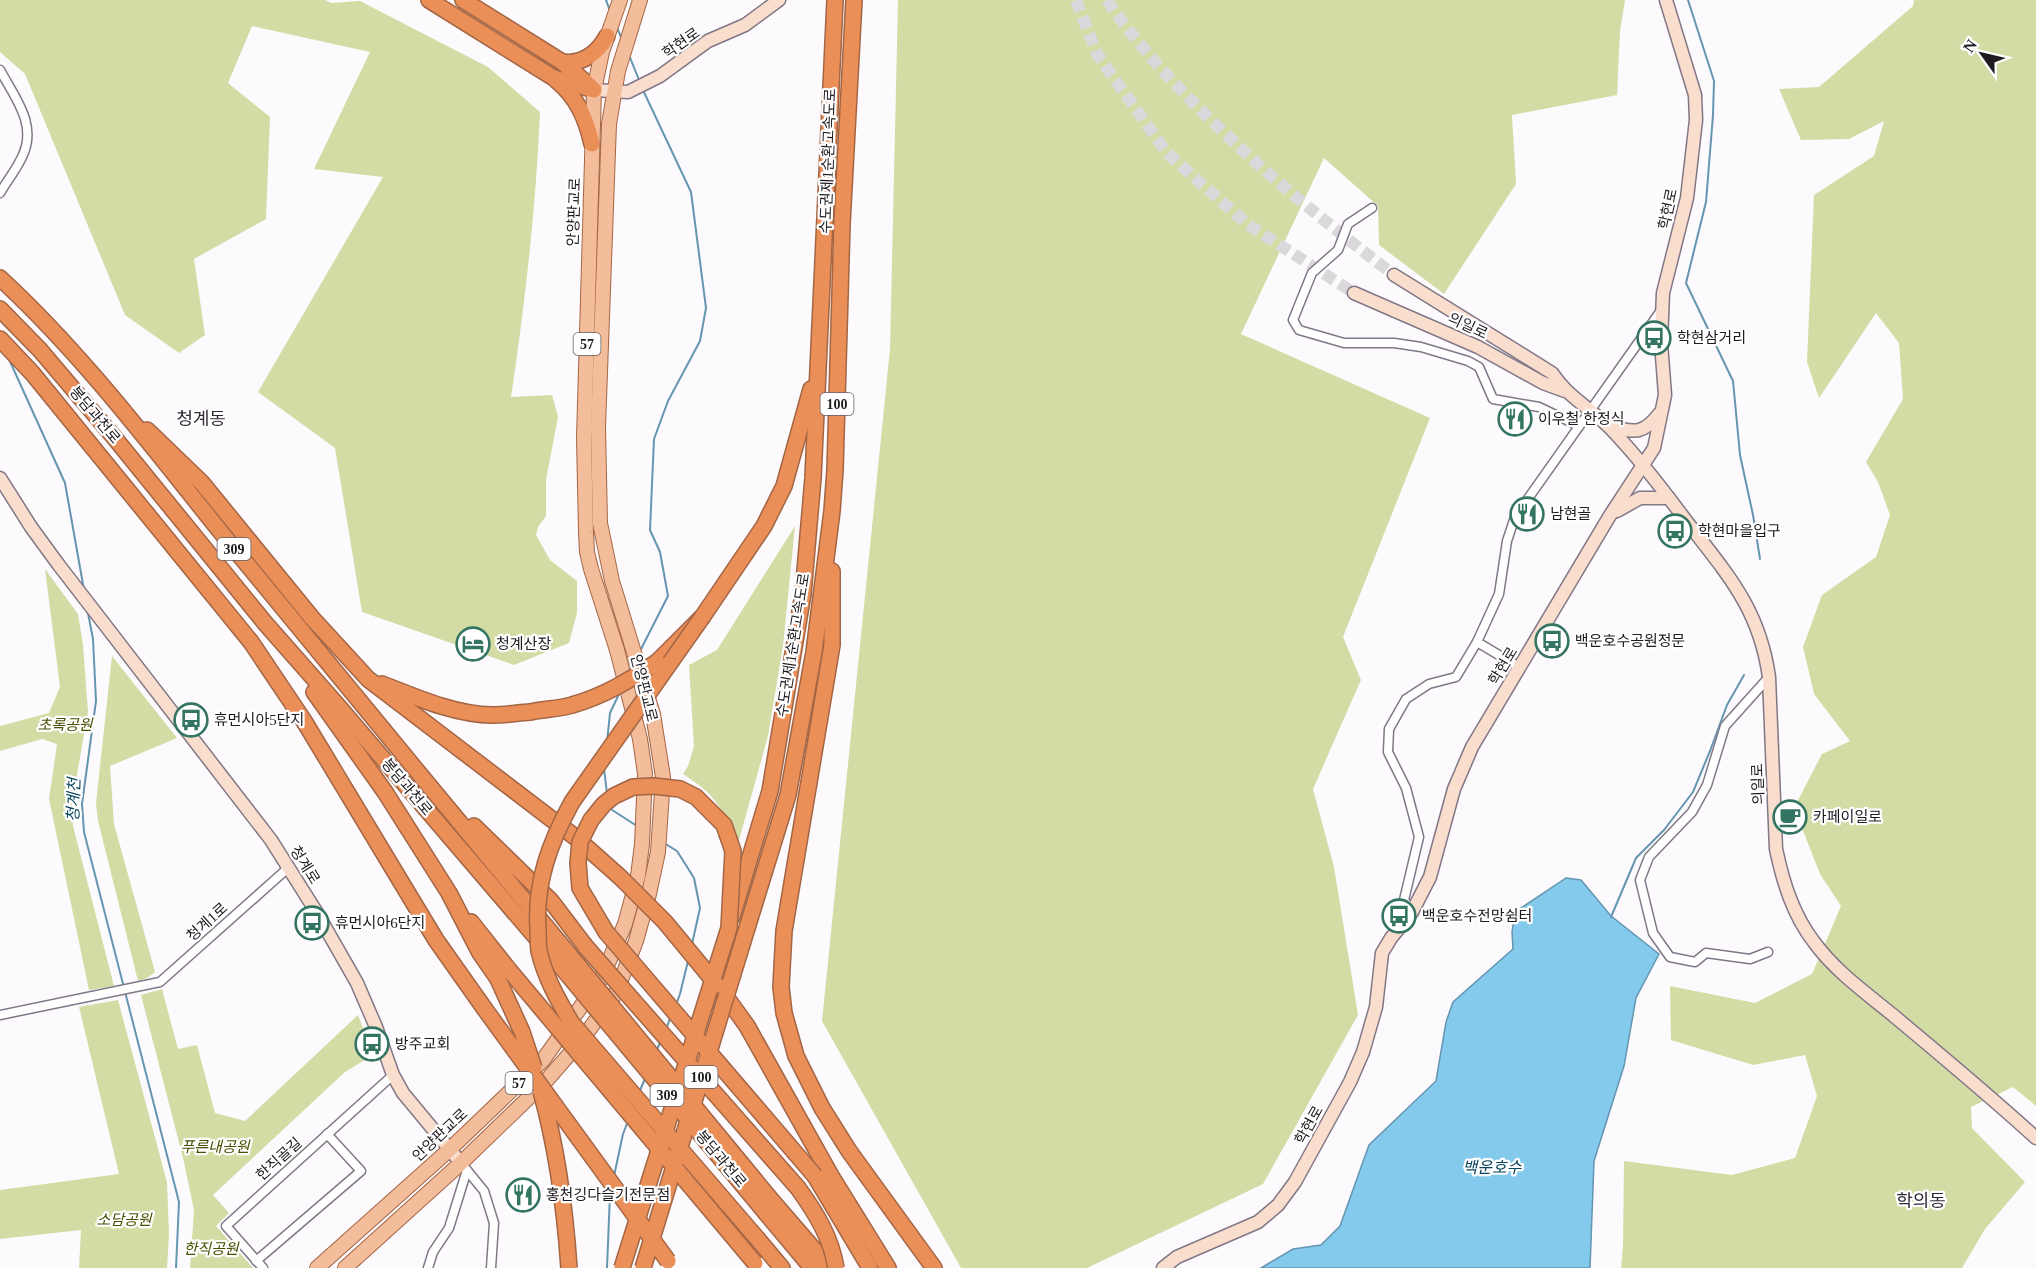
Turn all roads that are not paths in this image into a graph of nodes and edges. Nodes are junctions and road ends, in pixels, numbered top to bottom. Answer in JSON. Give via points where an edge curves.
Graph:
{"nodes":[{"id":1,"x":429,"y":0,"type":"edge"},
{"id":2,"x":463,"y":0,"type":"edge"},
{"id":3,"x":620,"y":0,"type":"edge"},
{"id":4,"x":640,"y":0,"type":"edge"},
{"id":5,"x":779,"y":0,"type":"edge"},
{"id":6,"x":1666,"y":0,"type":"edge"},
{"id":7,"x":835,"y":1,"type":"edge"},
{"id":8,"x":854,"y":5,"type":"edge"},
{"id":9,"x":608,"y":32,"type":"junction"},
{"id":10,"x":562,"y":62,"type":"junction"},
{"id":11,"x":0,"y":70,"type":"edge"},
{"id":12,"x":554,"y":78,"type":"junction"},
{"id":13,"x":594,"y":90,"type":"junction"},
{"id":14,"x":613,"y":93,"type":"junction"},
{"id":15,"x":592,"y":144,"type":"junction"},
{"id":16,"x":0,"y":193,"type":"edge"},
{"id":17,"x":1372,"y":208,"type":"dead end"},
{"id":18,"x":1394,"y":275,"type":"tunnel mouth"},
{"id":19,"x":0,"y":278,"type":"edge"},
{"id":20,"x":1354,"y":293,"type":"tunnel mouth"},
{"id":21,"x":1662,"y":308,"type":"junction"},
{"id":22,"x":0,"y":309,"type":"edge"},
{"id":23,"x":0,"y":339,"type":"edge"},
{"id":24,"x":820,"y":357,"type":"junction"},
{"id":25,"x":1567,"y":391,"type":"junction"},
{"id":26,"x":113,"y":400,"type":"junction"},
{"id":27,"x":1590,"y":410,"type":"junction"},
{"id":28,"x":1660,"y":413,"type":"junction"},
{"id":29,"x":1579,"y":426,"type":"junction"},
{"id":30,"x":1610,"y":427,"type":"junction"},
{"id":31,"x":1645,"y":465,"type":"junction"},
{"id":32,"x":0,"y":478,"type":"edge"},
{"id":33,"x":1669,"y":498,"type":"junction"},
{"id":34,"x":832,"y":512,"type":"junction"},
{"id":35,"x":1609,"y":517,"type":"junction"},
{"id":36,"x":703,"y":616,"type":"junction"},
{"id":37,"x":265,"y":623,"type":"junction"},
{"id":38,"x":1477,"y":642,"type":"junction"},
{"id":39,"x":1519,"y":667,"type":"junction"},
{"id":40,"x":1769,"y":677,"type":"junction"},
{"id":41,"x":368,"y":679,"type":"junction"},
{"id":42,"x":419,"y":774,"type":"junction"},
{"id":43,"x":288,"y":868,"type":"junction"},
{"id":44,"x":1412,"y":912,"type":"junction"},
{"id":45,"x":729,"y":928,"type":"junction"},
{"id":46,"x":1768,"y":952,"type":"dead end"},
{"id":47,"x":573,"y":970,"type":"junction"},
{"id":48,"x":503,"y":975,"type":"junction"},
{"id":49,"x":0,"y":1015,"type":"edge"},
{"id":50,"x":393,"y":1075,"type":"junction"},
{"id":51,"x":327,"y":1134,"type":"junction"},
{"id":52,"x":2036,"y":1138,"type":"edge"},
{"id":53,"x":449,"y":1150,"type":"junction"},
{"id":54,"x":464,"y":1167,"type":"junction"},
{"id":55,"x":769,"y":1207,"type":"junction"},
{"id":56,"x":659,"y":1213,"type":"junction"},
{"id":57,"x":256,"y":1260,"type":"junction"},
{"id":58,"x":671,"y":1264,"type":"edge"},
{"id":59,"x":757,"y":1266,"type":"edge"},
{"id":60,"x":263,"y":1268,"type":"edge"},
{"id":61,"x":317,"y":1268,"type":"edge"},
{"id":62,"x":345,"y":1268,"type":"edge"},
{"id":63,"x":428,"y":1268,"type":"edge"},
{"id":64,"x":491,"y":1268,"type":"edge"},
{"id":65,"x":569,"y":1268,"type":"edge"},
{"id":66,"x":622,"y":1268,"type":"edge"},
{"id":67,"x":643,"y":1268,"type":"edge"},
{"id":68,"x":653,"y":1268,"type":"edge"},
{"id":69,"x":782,"y":1268,"type":"edge"},
{"id":70,"x":812,"y":1268,"type":"edge"},
{"id":71,"x":830,"y":1268,"type":"edge"},
{"id":72,"x":836,"y":1268,"type":"edge"},
{"id":73,"x":870,"y":1268,"type":"edge"},
{"id":74,"x":888,"y":1268,"type":"edge"},
{"id":75,"x":934,"y":1268,"type":"edge"},
{"id":76,"x":1162,"y":1268,"type":"edge"}],
"edges":[{"from":1,"to":12,"type":"highway"},
{"from":2,"to":10,"type":"highway"},
{"from":3,"to":9,"type":"main road","name":"안양판교로","number":"57"},
{"from":4,"to":14,"type":"main road","name":"안양판교로","number":"57"},
{"from":5,"to":14,"type":"street","name":"학현로","via":[[745,25],[708,41],[660,76],[628,92]]},
{"from":6,"to":21,"type":"street","name":"학현로","via":[[1695,95],[1696,120],[1687,198]]},
{"from":7,"to":24,"type":"highway","name":"수도권제1순환고속도로","number":"100"},
{"from":8,"to":34,"type":"highway","name":"수도권제1순환고속도로","number":"100"},
{"from":9,"to":10,"type":"highway","via":[[599,48],[585,59]]},
{"from":9,"to":13,"type":"main road","name":"안양판교로","number":"57"},
{"from":10,"to":13,"type":"highway"},
{"from":11,"to":16,"type":"street","via":[[27,121],[28,143]]},
{"from":12,"to":13,"type":"highway"},
{"from":12,"to":15,"type":"highway","via":[[577,103]]},
{"from":13,"to":14,"type":"street","name":"학현로"},
{"from":13,"to":15,"type":"main road","name":"안양판교로","number":"57"},
{"from":14,"to":54,"type":"main road","name":"안양판교로","number":"57","via":[[598,427],[600,523],[612,581],[653,714],[662,768],[658,852],[636,940],[616,993],[546,1081]]},
{"from":15,"to":53,"type":"main road","name":"안양판교로","number":"57","via":[[584,438],[587,552],[640,739],[645,774],[638,876],[625,924],[602,977],[543,1060]]},
{"from":17,"to":29,"type":"street","via":[[1348,224],[1338,250],[1312,273],[1293,320],[1299,330],[1344,343],[1394,343],[1468,360],[1479,367],[1493,399],[1539,407]]},
{"from":18,"to":25,"type":"street","name":"의일로","via":[[1552,373]]},
{"from":19,"to":26,"type":"highway","name":"봉담과천로","number":"309"},
{"from":20,"to":25,"type":"street","name":"의일로"},
{"from":21,"to":27,"type":"street"},
{"from":21,"to":28,"type":"street","name":"학현로","via":[[1665,395]]},
{"from":22,"to":37,"type":"highway","name":"봉담과천로","number":"309","via":[[113,436]]},
{"from":23,"to":58,"type":"highway","name":"봉담과천로","bridge":true,"via":[[33,374],[251,642],[304,721],[436,940]]},
{"from":24,"to":36,"type":"highway","via":[[784,486],[764,526]]},
{"from":24,"to":45,"type":"highway","name":"수도권제1순환고속도로","number":"100","bridge":true,"via":[[803,594],[770,791]]},
{"from":25,"to":27,"type":"street","name":"의일로"},
{"from":26,"to":41,"type":"highway","name":"봉담과천로","via":[[202,483],[312,618]]},
{"from":26,"to":42,"type":"highway","name":"봉담과천로","number":"309"},
{"from":27,"to":29,"type":"street"},
{"from":27,"to":30,"type":"street","name":"의일로"},
{"from":28,"to":30,"type":"street","via":[[1650,426],[1639,430]]},
{"from":28,"to":31,"type":"street","name":"학현로","via":[[1654,448]]},
{"from":29,"to":38,"type":"street","via":[[1515,517],[1499,594]]},
{"from":30,"to":31,"type":"street","name":"의일로"},
{"from":31,"to":33,"type":"street","name":"의일로"},
{"from":31,"to":35,"type":"street","name":"학현로"},
{"from":32,"to":43,"type":"street","name":"청계로","via":[[58,564],[204,752]]},
{"from":33,"to":35,"type":"street","via":[[1640,498]]},
{"from":33,"to":40,"type":"street","name":"의일로","via":[[1749,608],[1766,654]]},
{"from":34,"to":56,"type":"highway","name":"수도권제1순환고속도로","number":"100","bridge":true,"via":[[814,652],[788,795]]},
{"from":34,"to":75,"type":"highway","via":[[832,645],[784,932],[784,1013],[796,1056],[822,1108]]},
{"from":35,"to":39,"type":"street","name":"학현로"},
{"from":36,"to":41,"type":"highway","bridge":true,"via":[[657,662],[629,681],[570,706],[490,715],[432,703]]},
{"from":36,"to":69,"type":"highway","bridge":true,"via":[[572,802],[556,831],[539,885],[539,951],[553,991],[571,1022]]},
{"from":37,"to":47,"type":"highway","name":"봉담과천로","number":"309"},
{"from":37,"to":48,"type":"highway","via":[[385,792]]},
{"from":38,"to":39,"type":"street"},
{"from":38,"to":44,"type":"street","via":[[1456,677],[1429,684],[1406,699],[1389,729],[1388,752],[1406,788],[1419,837],[1404,900]]},
{"from":39,"to":44,"type":"street","name":"학현로","via":[[1472,747],[1454,789],[1430,877]]},
{"from":40,"to":46,"type":"street","via":[[1725,726],[1707,785],[1692,812],[1649,857],[1640,880],[1653,933],[1670,957],[1695,962],[1706,953],[1750,959]]},
{"from":40,"to":52,"type":"street","name":"의일로","via":[[1776,849],[1790,901],[1813,941],[1838,969]]},
{"from":41,"to":74,"type":"highway","name":"봉담과천로","bridge":true,"via":[[574,837],[679,937],[747,1026]]},
{"from":42,"to":47,"type":"highway","name":"봉담과천로","number":"309"},
{"from":42,"to":72,"type":"highway","bridge":true,"via":[[551,901],[586,947],[798,1188],[826,1234]]},
{"from":43,"to":49,"type":"street","name":"청계1로","via":[[160,982]]},
{"from":43,"to":50,"type":"street","name":"청계로","via":[[357,983]]},
{"from":44,"to":76,"type":"street","name":"학현로","via":[[1382,954],[1376,1007],[1363,1052],[1296,1182],[1258,1222],[1177,1257]]},
{"from":45,"to":66,"type":"highway","name":"수도권제1순환고속도로","number":"100","bridge":true},
{"from":45,"to":73,"type":"highway","bridge":true,"via":[[733,851],[724,825],[711,811],[680,789],[654,786],[633,788],[604,804],[580,842],[580,888],[592,910],[606,932],[815,1176]]},
{"from":47,"to":55,"type":"highway","name":"봉담과천로","number":"309","bridge":true},
{"from":48,"to":59,"type":"highway","bridge":true},
{"from":48,"to":65,"type":"highway","bridge":true,"via":[[542,1093],[556,1153]]},
{"from":50,"to":51,"type":"street","name":"한직골길"},
{"from":50,"to":53,"type":"street","name":"청계로"},
{"from":51,"to":57,"type":"street","name":"한직골길","via":[[226,1226]]},
{"from":51,"to":57,"type":"street","via":[[361,1171]]},
{"from":53,"to":54,"type":"street","name":"청계로"},
{"from":53,"to":61,"type":"main road","name":"안양판교로","number":"57"},
{"from":54,"to":62,"type":"main road","name":"안양판교로","number":"57"},
{"from":54,"to":63,"type":"street","via":[[449,1227]]},
{"from":54,"to":64,"type":"street","via":[[484,1191],[494,1223]]},
{"from":55,"to":70,"type":"highway","name":"봉담과천로","number":"309"},
{"from":55,"to":71,"type":"highway","name":"봉담과천로","number":"309"},
{"from":56,"to":67,"type":"highway","name":"수도권제1순환고속도로","number":"100","bridge":true},
{"from":56,"to":68,"type":"highway","bridge":true},
{"from":57,"to":60,"type":"street","name":"한직골길"}]}
